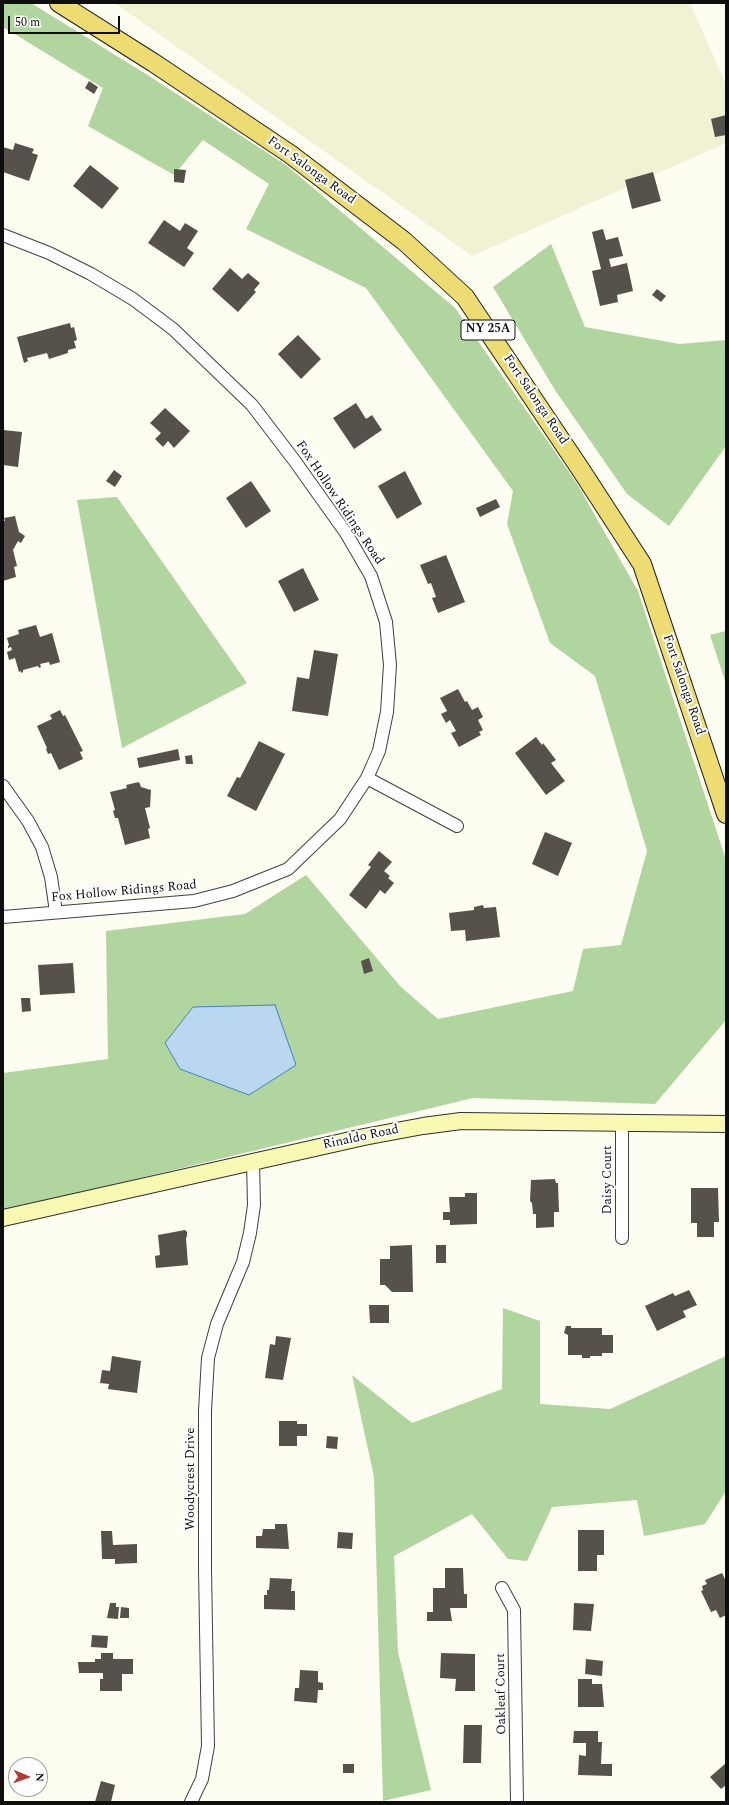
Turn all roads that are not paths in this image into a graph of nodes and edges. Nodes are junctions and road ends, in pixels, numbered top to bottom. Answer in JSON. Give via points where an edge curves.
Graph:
{"nodes":[{"id":1,"x":59,"y":3,"type":"edge"},
{"id":2,"x":3,"y":235,"type":"edge"},
{"id":3,"x":367,"y":778,"type":"junction"},
{"id":4,"x":3,"y":786,"type":"edge"},
{"id":5,"x":726,"y":814,"type":"edge"},
{"id":6,"x":457,"y":826,"type":"dead end"},
{"id":7,"x":56,"y":912,"type":"junction"},
{"id":8,"x":3,"y":917,"type":"edge"},
{"id":9,"x":622,"y":1123,"type":"junction"},
{"id":10,"x":726,"y":1124,"type":"edge"},
{"id":11,"x":253,"y":1161,"type":"junction"},
{"id":12,"x":3,"y":1218,"type":"edge"},
{"id":13,"x":622,"y":1238,"type":"dead end"},
{"id":14,"x":502,"y":1588,"type":"dead end"},
{"id":15,"x":191,"y":1802,"type":"edge"},
{"id":16,"x":518,"y":1802,"type":"edge"}],
"edges":[{"from":1,"to":5,"type":"main road","name":"Fort Salonga Road","number":"NY 25A","via":[[290,154],[404,241],[465,297],[642,564]]},
{"from":2,"to":3,"type":"street","name":"Fox Hollow Ridings Road","via":[[92,274],[133,299],[173,329],[252,405],[346,533],[371,576],[386,622],[390,666],[387,712],[379,751]]},
{"from":3,"to":6,"type":"street"},
{"from":3,"to":7,"type":"street","name":"Fox Hollow Ridings Road","via":[[340,819],[288,869],[233,891],[194,901]]},
{"from":4,"to":7,"type":"street","via":[[28,820],[42,847],[51,877]]},
{"from":7,"to":8,"type":"street","name":"Fox Hollow Ridings Road"},
{"from":9,"to":10,"type":"street","name":"Rinaldo Road"},
{"from":9,"to":11,"type":"street","name":"Rinaldo Road","via":[[461,1122],[369,1136]]},
{"from":9,"to":13,"type":"street","name":"Daisy Court"},
{"from":11,"to":12,"type":"street","name":"Rinaldo Road"},
{"from":11,"to":15,"type":"street","name":"Woodycrest Drive","via":[[254,1205],[244,1262],[218,1324],[208,1358],[205,1411],[208,1746],[202,1779]]},
{"from":14,"to":16,"type":"street","name":"Oakleaf Court","via":[[514,1610]]}]}
